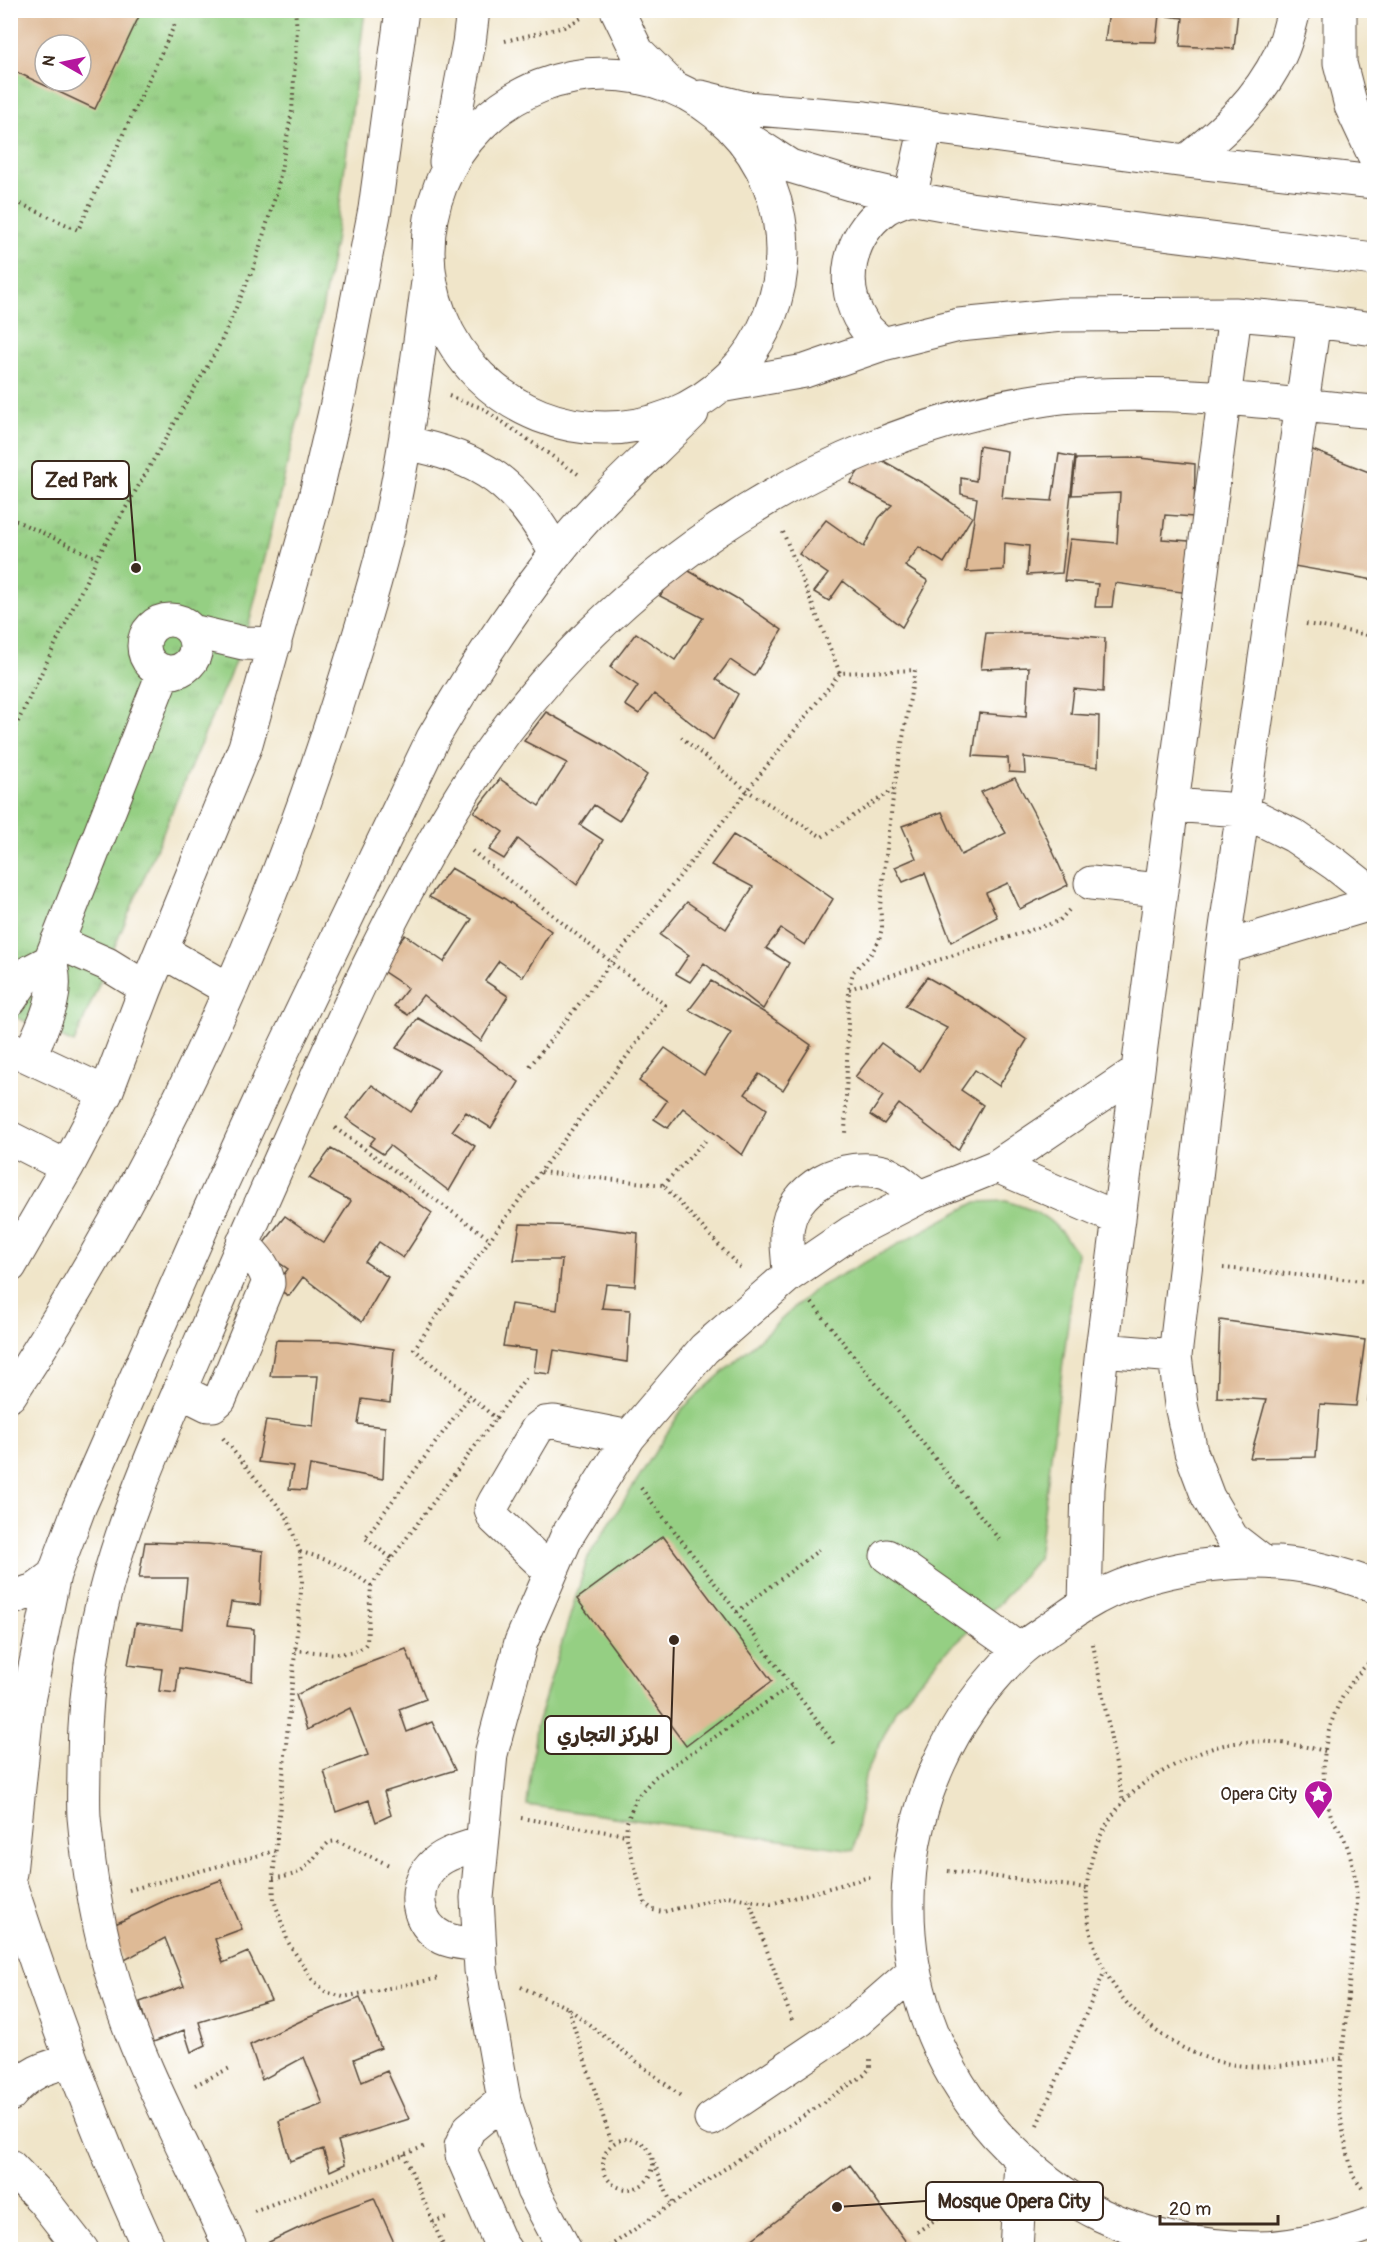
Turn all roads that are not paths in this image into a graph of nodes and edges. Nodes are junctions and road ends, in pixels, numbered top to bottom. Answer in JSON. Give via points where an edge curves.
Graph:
{"nodes":[{"id":1,"x":402,"y":10,"type":"edge"},
{"id":2,"x":473,"y":10,"type":"edge"},
{"id":3,"x":1294,"y":10,"type":"edge"},
{"id":4,"x":1340,"y":10,"type":"edge"},
{"id":5,"x":603,"y":13,"type":"edge"},
{"id":6,"x":681,"y":90,"type":"junction"},
{"id":7,"x":926,"y":126,"type":"junction"},
{"id":8,"x":737,"y":132,"type":"junction"},
{"id":9,"x":1374,"y":155,"type":"edge"},
{"id":10,"x":1186,"y":161,"type":"junction"},
{"id":11,"x":442,"y":180,"type":"junction"},
{"id":12,"x":1374,"y":182,"type":"edge"},
{"id":13,"x":910,"y":198,"type":"junction"},
{"id":14,"x":1374,"y":259,"type":"edge"},
{"id":15,"x":429,"y":274,"type":"junction"},
{"id":16,"x":1235,"y":314,"type":"junction"},
{"id":17,"x":1314,"y":321,"type":"junction"},
{"id":18,"x":1374,"y":329,"type":"edge"},
{"id":19,"x":883,"y":344,"type":"junction"},
{"id":20,"x":720,"y":386,"type":"junction"},
{"id":21,"x":1225,"y":397,"type":"junction"},
{"id":22,"x":1301,"y":405,"type":"junction"},
{"id":23,"x":1374,"y":412,"type":"edge"},
{"id":24,"x":692,"y":413,"type":"junction"},
{"id":25,"x":405,"y":443,"type":"junction"},
{"id":26,"x":556,"y":554,"type":"junction"},
{"id":27,"x":275,"y":644,"type":"junction"},
{"id":28,"x":1171,"y":806,"type":"junction"},
{"id":29,"x":1242,"y":810,"type":"junction"},
{"id":30,"x":1091,"y":883,"type":"road end"},
{"id":31,"x":1160,"y":890,"type":"junction"},
{"id":32,"x":1374,"y":895,"type":"edge"},
{"id":33,"x":1374,"y":903,"type":"edge"},
{"id":34,"x":1223,"y":948,"type":"junction"},
{"id":35,"x":162,"y":951,"type":"junction"},
{"id":36,"x":53,"y":952,"type":"junction"},
{"id":37,"x":146,"y":988,"type":"junction"},
{"id":38,"x":230,"y":990,"type":"junction"},
{"id":39,"x":10,"y":1000,"type":"edge"},
{"id":40,"x":20,"y":1053,"type":"edge"},
{"id":41,"x":1136,"y":1072,"type":"junction"},
{"id":42,"x":106,"y":1093,"type":"junction"},
{"id":43,"x":10,"y":1138,"type":"edge"},
{"id":44,"x":997,"y":1166,"type":"junction"},
{"id":45,"x":67,"y":1167,"type":"junction"},
{"id":46,"x":920,"y":1197,"type":"junction"},
{"id":47,"x":1119,"y":1219,"type":"junction"},
{"id":48,"x":10,"y":1266,"type":"edge"},
{"id":49,"x":778,"y":1285,"type":"junction"},
{"id":50,"x":1102,"y":1350,"type":"junction"},
{"id":51,"x":1175,"y":1356,"type":"junction"},
{"id":52,"x":10,"y":1395,"type":"edge"},
{"id":53,"x":622,"y":1447,"type":"junction"},
{"id":54,"x":887,"y":1556,"type":"dead end"},
{"id":55,"x":1263,"y":1562,"type":"junction"},
{"id":56,"x":551,"y":1572,"type":"junction"},
{"id":57,"x":54,"y":1575,"type":"junction"},
{"id":58,"x":1374,"y":1586,"type":"edge"},
{"id":59,"x":10,"y":1599,"type":"edge"},
{"id":60,"x":1085,"y":1604,"type":"junction"},
{"id":61,"x":1020,"y":1650,"type":"junction"},
{"id":62,"x":483,"y":1828,"type":"junction"},
{"id":63,"x":11,"y":1887,"type":"edge"},
{"id":64,"x":480,"y":1957,"type":"junction"},
{"id":65,"x":914,"y":1971,"type":"junction"},
{"id":66,"x":71,"y":2062,"type":"junction"},
{"id":67,"x":10,"y":2095,"type":"edge"},
{"id":68,"x":504,"y":2100,"type":"junction"},
{"id":69,"x":711,"y":2119,"type":"road end"},
{"id":70,"x":1021,"y":2161,"type":"junction"},
{"id":71,"x":10,"y":2166,"type":"edge"},
{"id":72,"x":1374,"y":2223,"type":"edge"},
{"id":73,"x":226,"y":2237,"type":"edge"},
{"id":74,"x":1190,"y":2247,"type":"edge"},
{"id":75,"x":82,"y":2250,"type":"edge"},
{"id":76,"x":150,"y":2250,"type":"edge"},
{"id":77,"x":505,"y":2250,"type":"edge"},
{"id":78,"x":565,"y":2250,"type":"edge"},
{"id":79,"x":1016,"y":2250,"type":"edge"}],
"edges":[{"from":1,"to":27,"type":"street","via":[[375,208],[339,395]]},
{"from":2,"to":11,"type":"street"},
{"from":3,"to":10,"type":"street","via":[[1281,54],[1255,94],[1224,131]]},
{"from":4,"to":9,"type":"street","via":[[1340,63],[1351,106]]},
{"from":5,"to":6,"type":"street"},
{"from":6,"to":7,"type":"street","via":[[745,108]]},
{"from":6,"to":8,"type":"street"},
{"from":6,"to":11,"type":"street","via":[[627,74],[582,74],[537,86],[498,109],[465,140]]},
{"from":7,"to":10,"type":"street"},
{"from":7,"to":13,"type":"street"},
{"from":8,"to":13,"type":"street","via":[[790,166]]},
{"from":8,"to":20,"type":"street","via":[[767,179],[782,234],[778,290],[757,343]]},
{"from":10,"to":12,"type":"street"},
{"from":11,"to":15,"type":"street","via":[[429,226]]},
{"from":13,"to":14,"type":"street"},
{"from":13,"to":19,"type":"street","via":[[886,208],[866,226],[853,249],[848,275],[852,302],[864,326]]},
{"from":15,"to":24,"type":"street","via":[[441,320],[465,362],[500,395],[541,418],[588,428],[635,427]]},
{"from":15,"to":25,"type":"street"},
{"from":16,"to":17,"type":"street"},
{"from":16,"to":19,"type":"street","via":[[1062,315],[959,325]]},
{"from":16,"to":21,"type":"street"},
{"from":17,"to":18,"type":"street"},
{"from":17,"to":22,"type":"street"},
{"from":19,"to":20,"type":"street","via":[[806,371]]},
{"from":20,"to":24,"type":"street"},
{"from":21,"to":22,"type":"street"},
{"from":21,"to":28,"type":"street"},
{"from":21,"to":73,"type":"street","via":[[1136,394],[1051,398],[996,409],[921,428],[830,466],[769,498],[662,569],[588,635],[522,709],[443,828],[376,952],[243,1243],[145,1474],[120,1543],[97,1630],[84,1720],[83,1810],[94,1900],[120,1998],[149,2072]]},
{"from":22,"to":23,"type":"street"},
{"from":22,"to":29,"type":"street"},
{"from":24,"to":26,"type":"street"},
{"from":25,"to":26,"type":"street","via":[[437,449],[496,477],[527,507]]},
{"from":25,"to":38,"type":"street","via":[[386,539],[319,763]]},
{"from":26,"to":57,"type":"street","via":[[480,661],[428,748],[214,1199],[97,1465]]},
{"from":27,"to":35,"type":"street","via":[[245,747]]},
{"from":27,"to":36,"type":"street","via":[[243,644],[192,631],[196,641],[191,661],[184,668],[165,671]]},
{"from":28,"to":29,"type":"street"},
{"from":28,"to":31,"type":"street"},
{"from":29,"to":32,"type":"street","via":[[1294,836]]},
{"from":29,"to":34,"type":"street"},
{"from":30,"to":31,"type":"street"},
{"from":31,"to":41,"type":"street"},
{"from":33,"to":34,"type":"street"},
{"from":34,"to":51,"type":"street"},
{"from":35,"to":37,"type":"street"},
{"from":35,"to":38,"type":"street"},
{"from":36,"to":37,"type":"street","via":[[107,964]]},
{"from":36,"to":39,"type":"street","via":[[29,972]]},
{"from":36,"to":40,"type":"street","via":[[53,996]]},
{"from":37,"to":42,"type":"street"},
{"from":38,"to":52,"type":"street","via":[[137,1180],[86,1273]]},
{"from":40,"to":42,"type":"street"},
{"from":41,"to":44,"type":"street"},
{"from":41,"to":47,"type":"street"},
{"from":42,"to":45,"type":"street"},
{"from":43,"to":45,"type":"street"},
{"from":44,"to":46,"type":"street"},
{"from":44,"to":47,"type":"street"},
{"from":45,"to":48,"type":"street"},
{"from":46,"to":49,"type":"street","via":[[852,1232]]},
{"from":46,"to":49,"type":"street","via":[[888,1174],[866,1169],[844,1171],[824,1179],[806,1193],[794,1210],[786,1231]]},
{"from":47,"to":50,"type":"street"},
{"from":49,"to":53,"type":"street","via":[[704,1349]]},
{"from":50,"to":51,"type":"street"},
{"from":50,"to":60,"type":"street","via":[[1088,1488]]},
{"from":51,"to":55,"type":"street","via":[[1191,1452],[1208,1497],[1232,1538]]},
{"from":53,"to":56,"type":"street","via":[[567,1536]]},
{"from":53,"to":56,"type":"street","via":[[550,1422],[537,1429],[495,1500],[492,1513],[497,1521]]},
{"from":54,"to":61,"type":"street"},
{"from":55,"to":58,"type":"street","via":[[1322,1569]]},
{"from":55,"to":60,"type":"street","via":[[1201,1565],[1141,1579]]},
{"from":56,"to":62,"type":"street","via":[[521,1642],[491,1754]]},
{"from":57,"to":59,"type":"street","via":[[34,1590]]},
{"from":57,"to":63,"type":"street","via":[[28,1701]]},
{"from":60,"to":61,"type":"street"},
{"from":61,"to":65,"type":"street","via":[[978,1696],[945,1748],[922,1806],[910,1866],[907,1919]]},
{"from":62,"to":64,"type":"street","via":[[477,1898]]},
{"from":62,"to":64,"type":"street","via":[[431,1866],[418,1896],[421,1914],[430,1928]]},
{"from":63,"to":66,"type":"street"},
{"from":64,"to":68,"type":"street"},
{"from":65,"to":69,"type":"street","via":[[858,2020]]},
{"from":65,"to":70,"type":"street","via":[[936,2042],[972,2106]]},
{"from":66,"to":67,"type":"street","via":[[51,2065],[30,2075]]},
{"from":66,"to":76,"type":"street"},
{"from":68,"to":77,"type":"street","via":[[469,2129],[461,2146],[481,2203]]},
{"from":68,"to":78,"type":"street","via":[[533,2190]]},
{"from":70,"to":74,"type":"street","via":[[1060,2192],[1103,2216]]},
{"from":70,"to":79,"type":"street"},
{"from":71,"to":75,"type":"street","via":[[44,2200]]},
{"from":72,"to":74,"type":"street","via":[[1324,2240],[1261,2248]]}]}
